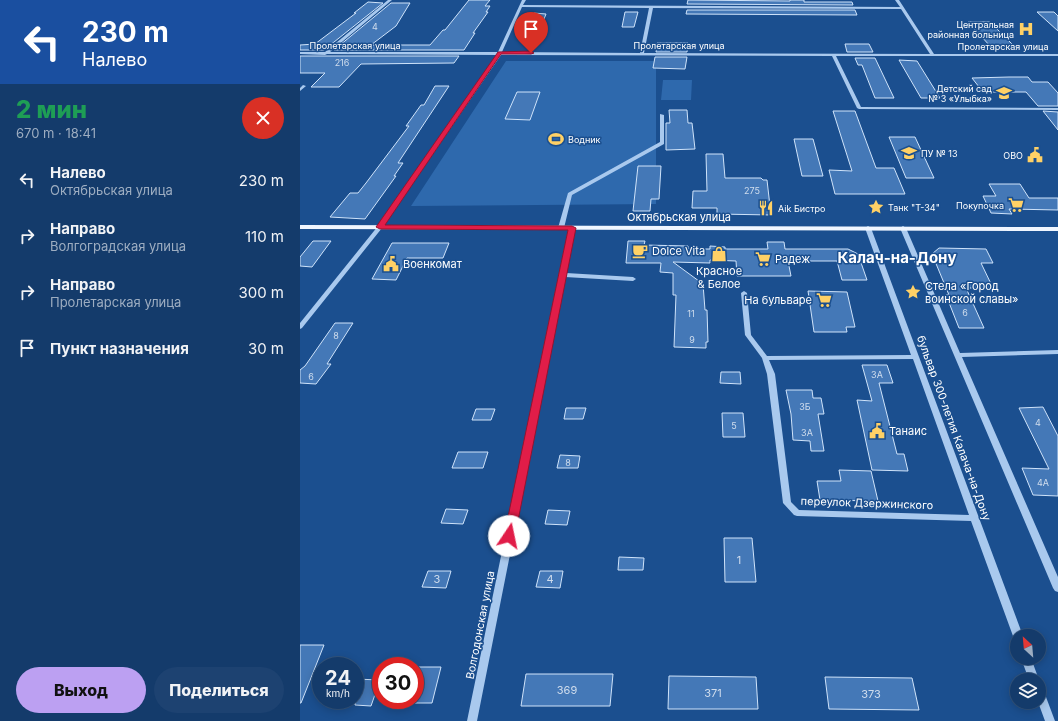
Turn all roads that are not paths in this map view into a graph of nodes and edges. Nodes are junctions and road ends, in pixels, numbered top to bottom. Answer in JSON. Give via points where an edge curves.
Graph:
{"nodes":[{"id":1,"x":390,"y":0,"type":"edge"},
{"id":2,"x":524,"y":0,"type":"edge"},
{"id":3,"x":897,"y":0,"type":"edge"},
{"id":4,"x":522,"y":6,"type":"junction"},
{"id":5,"x":651,"y":7,"type":"junction"},
{"id":6,"x":902,"y":8,"type":"junction"},
{"id":7,"x":500,"y":53,"type":"junction"},
{"id":8,"x":642,"y":53,"type":"junction"},
{"id":9,"x":300,"y":54,"type":"edge"},
{"id":10,"x":325,"y":54,"type":"junction"},
{"id":11,"x":833,"y":54,"type":"junction"},
{"id":12,"x":932,"y":54,"type":"junction"},
{"id":13,"x":1056,"y":55,"type":"edge"},
{"id":14,"x":1058,"y":59,"type":"edge"},
{"id":15,"x":304,"y":86,"type":"dead end"},
{"id":16,"x":300,"y":90,"type":"edge"},
{"id":17,"x":1058,"y":109,"type":"edge"},
{"id":18,"x":662,"y":115,"type":"dead end"},
{"id":19,"x":300,"y":227,"type":"edge"},
{"id":20,"x":380,"y":227,"type":"junction"},
{"id":21,"x":561,"y":228,"type":"junction"},
{"id":22,"x":572,"y":228,"type":"junction"},
{"id":23,"x":868,"y":228,"type":"junction"},
{"id":24,"x":903,"y":228,"type":"junction"},
{"id":25,"x":1058,"y":229,"type":"edge"},
{"id":26,"x":562,"y":275,"type":"junction"},
{"id":27,"x":634,"y":279,"type":"dead end"},
{"id":28,"x":744,"y":293,"type":"dead end"},
{"id":29,"x":300,"y":327,"type":"edge"},
{"id":30,"x":1058,"y":352,"type":"edge"},
{"id":31,"x":958,"y":355,"type":"junction"},
{"id":32,"x":915,"y":357,"type":"junction"},
{"id":33,"x":765,"y":358,"type":"junction"},
{"id":34,"x":975,"y":518,"type":"junction"},
{"id":35,"x":1058,"y":588,"type":"edge"},
{"id":36,"x":1015,"y":629,"type":"edge"},
{"id":37,"x":1045,"y":709,"type":"edge"},
{"id":38,"x":472,"y":721,"type":"edge"},
{"id":39,"x":1050,"y":721,"type":"edge"}],
"edges":[{"from":1,"to":10,"type":"street"},
{"from":2,"to":4,"type":"street"},
{"from":3,"to":6,"type":"street"},
{"from":4,"to":5,"type":"street"},
{"from":4,"to":7,"type":"street"},
{"from":5,"to":6,"type":"street"},
{"from":5,"to":8,"type":"street"},
{"from":6,"to":12,"type":"street"},
{"from":7,"to":8,"type":"street","name":"Пролетарская улица"},
{"from":7,"to":10,"type":"street","name":"Пролетарская улица"},
{"from":7,"to":20,"type":"street"},
{"from":8,"to":11,"type":"street","name":"Пролетарская улица"},
{"from":9,"to":10,"type":"street","name":"Пролетарская улица"},
{"from":11,"to":12,"type":"street","name":"Пролетарская улица"},
{"from":11,"to":17,"type":"street","via":[[859,108]]},
{"from":12,"to":13,"type":"street","name":"Пролетарская улица"},
{"from":13,"to":14,"type":"street"},
{"from":15,"to":16,"type":"street"},
{"from":18,"to":21,"type":"street","via":[[662,143],[570,194]]},
{"from":19,"to":20,"type":"main road","name":"Октябрьская улица"},
{"from":20,"to":21,"type":"main road","name":"Октябрьская улица"},
{"from":20,"to":29,"type":"street"},
{"from":21,"to":22,"type":"main road","name":"Октябрьская улица"},
{"from":22,"to":23,"type":"main road","name":"Октябрьская улица"},
{"from":22,"to":26,"type":"street","name":"Волгодонская улица"},
{"from":23,"to":24,"type":"main road","name":"Октябрьская улица"},
{"from":23,"to":32,"type":"street","name":"бульвар 300-летия Калача-на-Дону"},
{"from":24,"to":25,"type":"main road","name":"Октябрьская улица"},
{"from":24,"to":31,"type":"street"},
{"from":26,"to":27,"type":"street"},
{"from":26,"to":38,"type":"street","name":"Волгодонская улица"},
{"from":28,"to":33,"type":"street","name":"переулок Дзержинского","via":[[748,335]]},
{"from":30,"to":31,"type":"street"},
{"from":31,"to":35,"type":"street"},
{"from":32,"to":33,"type":"street"},
{"from":32,"to":34,"type":"street","name":"бульвар 300-летия Калача-на-Дону"},
{"from":33,"to":34,"type":"street","name":"переулок Дзержинского","via":[[771,374],[788,503],[797,513]]},
{"from":34,"to":36,"type":"street","name":"бульвар 300-летия Калача-на-Дону"},
{"from":37,"to":39,"type":"street"}]}
